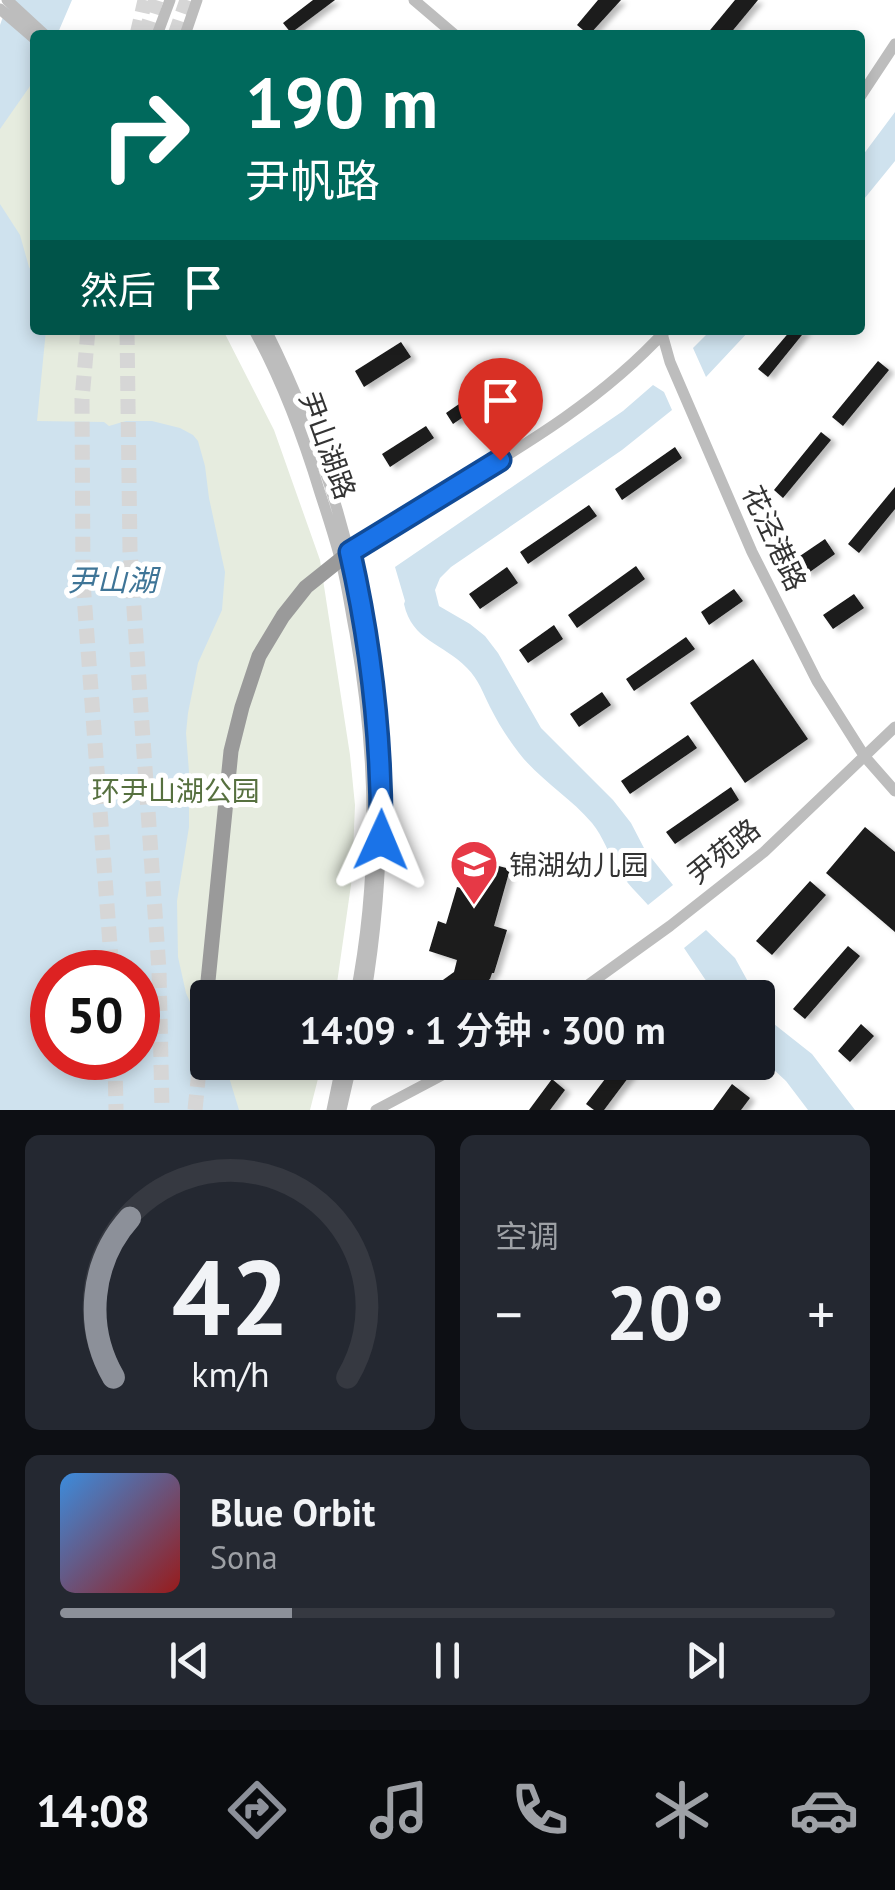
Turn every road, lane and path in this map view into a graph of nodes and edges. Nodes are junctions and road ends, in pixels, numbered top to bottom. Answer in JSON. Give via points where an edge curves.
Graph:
{"nodes":[{"id":1,"x":170,"y":0,"type":"edge"},
{"id":2,"x":198,"y":0,"type":"edge"},
{"id":3,"x":414,"y":0,"type":"edge"},
{"id":4,"x":3,"y":6,"type":"edge"},
{"id":5,"x":39,"y":30,"type":"edge"},
{"id":6,"x":159,"y":30,"type":"edge"},
{"id":7,"x":187,"y":30,"type":"edge"},
{"id":8,"x":448,"y":30,"type":"edge"},
{"id":9,"x":30,"y":34,"type":"edge"},
{"id":10,"x":895,"y":44,"type":"edge"},
{"id":11,"x":865,"y":89,"type":"edge"},
{"id":12,"x":256,"y":335,"type":"edge"},
{"id":13,"x":268,"y":335,"type":"edge"},
{"id":14,"x":659,"y":335,"type":"edge"},
{"id":15,"x":664,"y":335,"type":"edge"},
{"id":16,"x":346,"y":556,"type":"junction"},
{"id":17,"x":895,"y":727,"type":"edge"},
{"id":18,"x":865,"y":757,"type":"junction"},
{"id":19,"x":895,"y":790,"type":"edge"},
{"id":20,"x":208,"y":980,"type":"tunnel mouth"},
{"id":21,"x":358,"y":980,"type":"edge"},
{"id":22,"x":367,"y":980,"type":"edge"},
{"id":23,"x":595,"y":980,"type":"edge"},
{"id":24,"x":338,"y":1080,"type":"edge"},
{"id":25,"x":348,"y":1080,"type":"edge"},
{"id":26,"x":433,"y":1080,"type":"edge"},
{"id":27,"x":332,"y":1110,"type":"edge"},
{"id":28,"x":341,"y":1110,"type":"edge"},
{"id":29,"x":376,"y":1110,"type":"edge"}],
"edges":[{"from":1,"to":6,"type":"main road"},
{"from":2,"to":7,"type":"main road"},
{"from":3,"to":8,"type":"main road"},
{"from":4,"to":5,"type":"main road"},
{"from":4,"to":9,"type":"main road"},
{"from":10,"to":11,"type":"main road"},
{"from":12,"to":16,"type":"main road","name":"尹山湖路"},
{"from":13,"to":16,"type":"main road","name":"尹山湖路","via":[[315,442]]},
{"from":14,"to":16,"type":"main road","via":[[564,418]]},
{"from":15,"to":18,"type":"main road","name":"花泾港路","via":[[752,552],[817,681]]},
{"from":16,"to":20,"type":"highway","via":[[283,616],[259,656],[242,707]]},
{"from":16,"to":21,"type":"main road","name":"尹山湖路","via":[[372,786]]},
{"from":16,"to":22,"type":"main road","name":"尹山湖路","via":[[370,655],[382,778]]},
{"from":17,"to":18,"type":"main road","name":"尹苑路"},
{"from":18,"to":19,"type":"main road","name":"花泾港路"},
{"from":18,"to":23,"type":"main road","name":"尹苑路","via":[[764,852]]},
{"from":24,"to":27,"type":"main road"},
{"from":25,"to":28,"type":"main road"},
{"from":26,"to":29,"type":"main road"}]}
